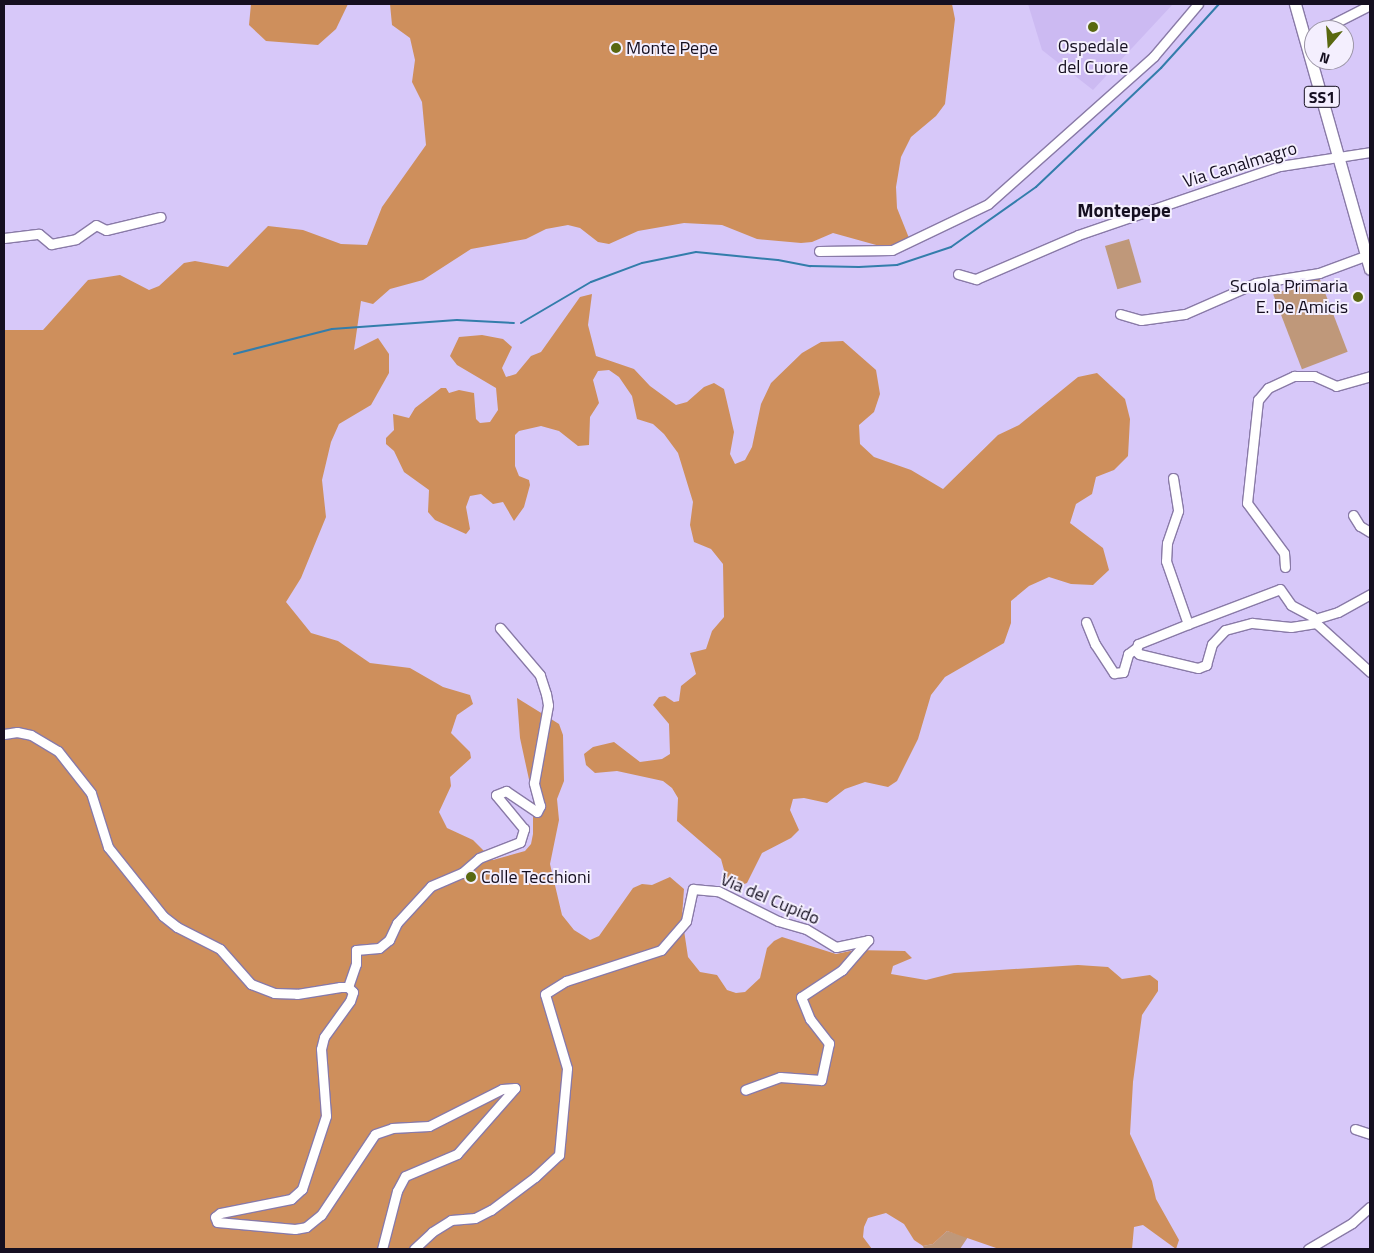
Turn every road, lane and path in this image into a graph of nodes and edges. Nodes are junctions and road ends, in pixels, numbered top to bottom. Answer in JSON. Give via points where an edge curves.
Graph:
{"nodes":[{"id":1,"x":1198,"y":4,"type":"edge"},
{"id":2,"x":1295,"y":4,"type":"edge"},
{"id":3,"x":1370,"y":5,"type":"edge"},
{"id":4,"x":1341,"y":20,"type":"edge"},
{"id":5,"x":1304,"y":31,"type":"edge"},
{"id":6,"x":1316,"y":70,"type":"edge"},
{"id":7,"x":1370,"y":152,"type":"edge"},
{"id":8,"x":1337,"y":156,"type":"junction"},
{"id":9,"x":160,"y":217,"type":"dead end"},
{"id":10,"x":4,"y":238,"type":"edge"},
{"id":11,"x":819,"y":251,"type":"dead end"},
{"id":12,"x":1365,"y":256,"type":"junction"},
{"id":13,"x":1370,"y":269,"type":"edge"},
{"id":14,"x":958,"y":274,"type":"dead end"},
{"id":15,"x":1120,"y":314,"type":"dead end"},
{"id":16,"x":1370,"y":376,"type":"edge"},
{"id":17,"x":1173,"y":478,"type":"dead end"},
{"id":18,"x":1353,"y":515,"type":"dead end"},
{"id":19,"x":1370,"y":532,"type":"edge"},
{"id":20,"x":1285,"y":567,"type":"dead end"},
{"id":21,"x":1370,"y":594,"type":"edge"},
{"id":22,"x":1316,"y":621,"type":"junction"},
{"id":23,"x":1086,"y":622,"type":"dead end"},
{"id":24,"x":1188,"y":624,"type":"junction"},
{"id":25,"x":500,"y":628,"type":"dead end"},
{"id":26,"x":1136,"y":648,"type":"junction"},
{"id":27,"x":1370,"y":672,"type":"edge"},
{"id":28,"x":4,"y":734,"type":"edge"},
{"id":29,"x":348,"y":987,"type":"junction"},
{"id":30,"x":745,"y":1090,"type":"dead end"},
{"id":31,"x":1355,"y":1129,"type":"dead end"},
{"id":32,"x":1370,"y":1134,"type":"edge"},
{"id":33,"x":1370,"y":1207,"type":"edge"},
{"id":34,"x":382,"y":1249,"type":"edge"},
{"id":35,"x":414,"y":1249,"type":"edge"},
{"id":36,"x":1308,"y":1249,"type":"edge"}],
"edges":[{"from":1,"to":11,"type":"street","via":[[1154,56],[988,204],[892,250]]},
{"from":2,"to":5,"type":"main road","number":"SS1"},
{"from":3,"to":4,"type":"street"},
{"from":6,"to":8,"type":"main road","number":"SS1"},
{"from":7,"to":8,"type":"street","name":"Via Canalmagro"},
{"from":8,"to":12,"type":"main road","number":"SS1"},
{"from":8,"to":14,"type":"street","name":"Via Canalmagro","via":[[1280,166],[1078,236],[976,279]]},
{"from":9,"to":10,"type":"street","via":[[106,230],[96,226],[76,238],[51,244],[38,234]]},
{"from":12,"to":13,"type":"main road","number":"SS1"},
{"from":12,"to":15,"type":"street","via":[[1319,272],[1256,283],[1185,314],[1141,320]]},
{"from":16,"to":20,"type":"street","via":[[1336,386],[1314,376],[1294,376],[1268,388],[1258,400],[1247,503],[1284,553]]},
{"from":17,"to":24,"type":"street","via":[[1178,511],[1167,543],[1166,561]]},
{"from":18,"to":19,"type":"street","via":[[1360,526]]},
{"from":21,"to":22,"type":"street"},
{"from":22,"to":24,"type":"street","via":[[1295,608],[1276,588]]},
{"from":22,"to":26,"type":"street","via":[[1291,627],[1252,623],[1225,630],[1212,644],[1206,665],[1198,668],[1148,658],[1139,654]]},
{"from":22,"to":27,"type":"street"},
{"from":23,"to":26,"type":"street","via":[[1095,644],[1114,673],[1123,672],[1129,652]]},
{"from":24,"to":26,"type":"street","via":[[1142,642]]},
{"from":25,"to":29,"type":"street","via":[[540,675],[546,694],[548,705],[534,783],[540,806],[537,812],[506,791],[496,795],[524,830],[520,842],[479,858],[462,873],[431,886],[397,923],[389,940],[379,948],[356,950],[356,964]]},
{"from":28,"to":29,"type":"street","via":[[31,735],[58,751],[91,793],[108,847],[163,916],[177,927],[220,949],[251,984],[274,993],[297,994]]},
{"from":29,"to":34,"type":"street","via":[[352,992],[350,1002],[324,1037],[321,1049],[326,1116],[302,1189],[290,1198],[220,1213],[215,1217],[217,1222],[225,1225],[295,1230],[306,1227],[321,1215],[375,1134],[392,1128],[429,1126],[502,1089],[513,1087],[510,1096],[457,1154],[405,1176],[397,1191]]},
{"from":30,"to":35,"type":"street","name":"Via del Cupido","via":[[780,1077],[820,1080],[829,1043],[810,1019],[801,997],[842,970],[868,940],[836,947],[806,929],[778,921],[718,891],[694,889],[686,921],[661,950],[566,981],[545,994],[567,1068],[559,1154],[535,1177],[490,1210],[475,1218],[451,1220]]},
{"from":31,"to":32,"type":"street"},
{"from":33,"to":36,"type":"street","via":[[1352,1223]]}]}
